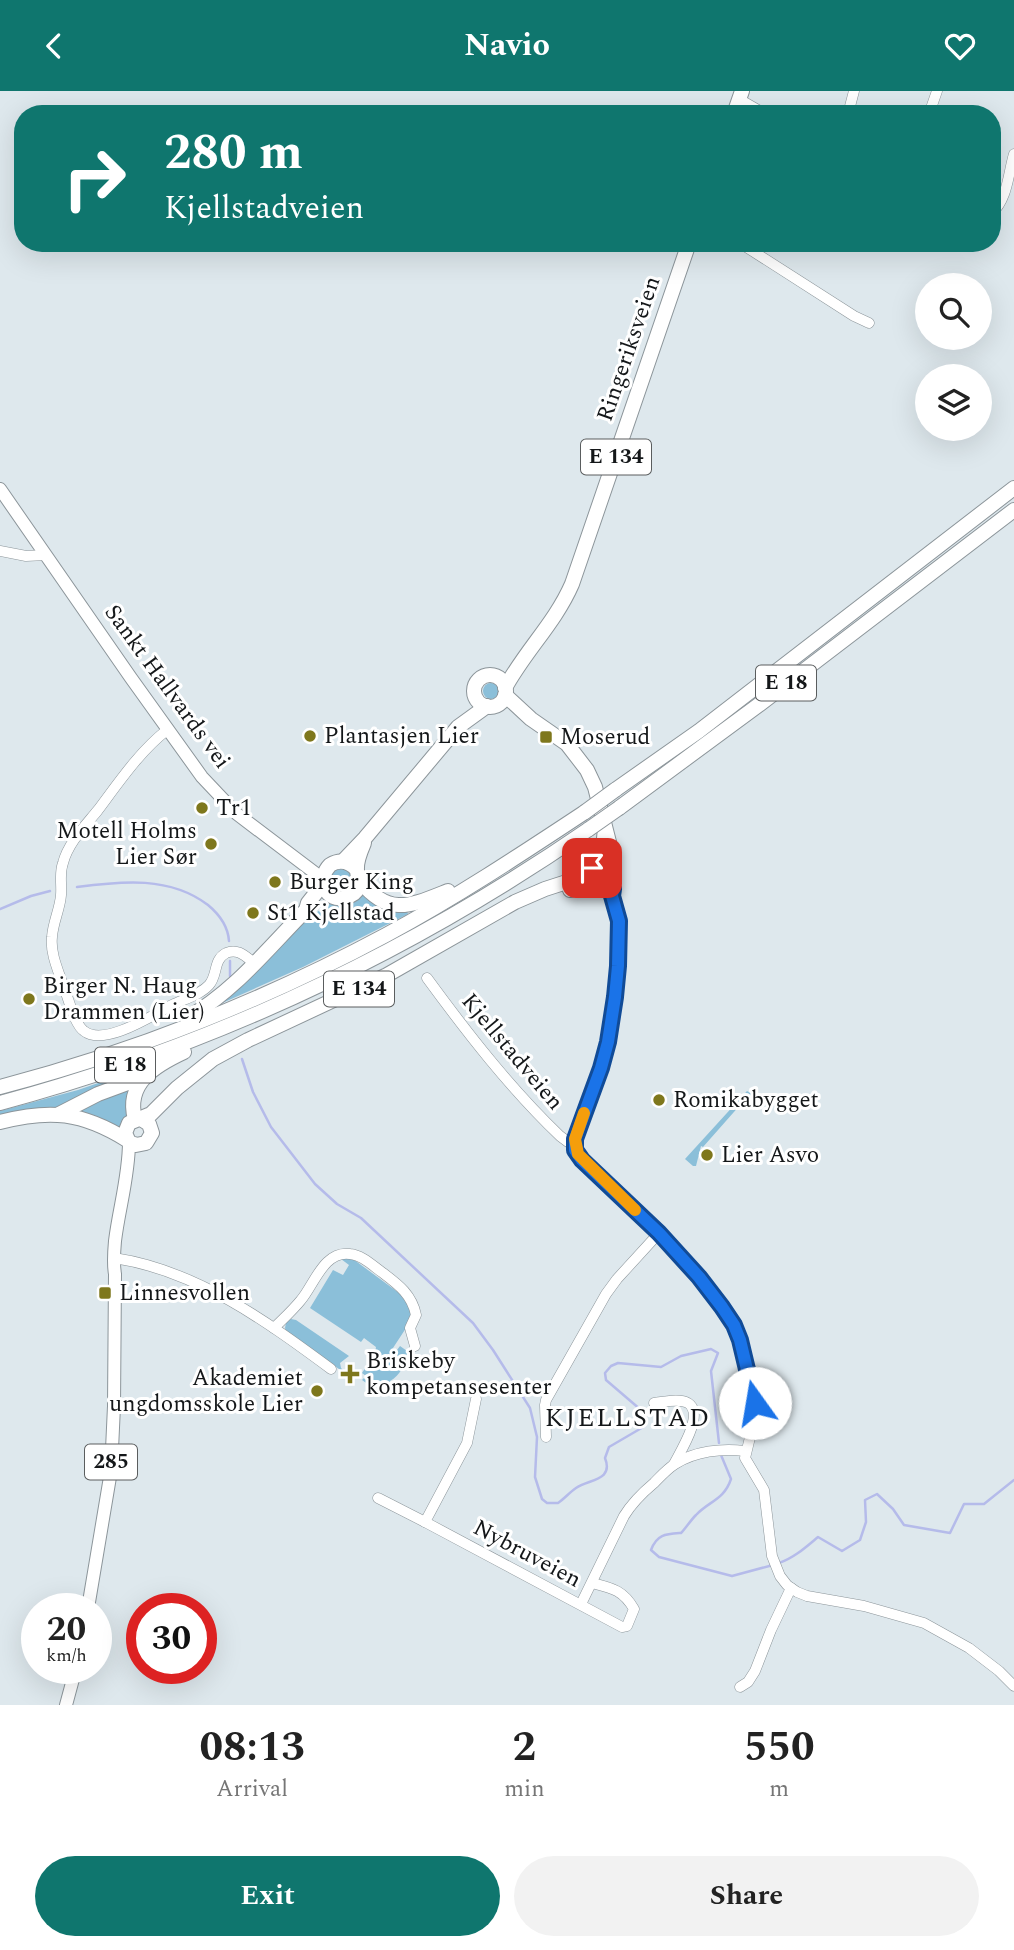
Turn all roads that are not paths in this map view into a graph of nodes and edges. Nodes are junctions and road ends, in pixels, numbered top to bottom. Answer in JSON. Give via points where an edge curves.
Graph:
{"nodes":[{"id":1,"x":1014,"y":154,"type":"edge"},
{"id":2,"x":1001,"y":201,"type":"edge"},
{"id":3,"x":687,"y":252,"type":"edge"},
{"id":4,"x":754,"y":252,"type":"edge"},
{"id":5,"x":869,"y":323,"type":"dead end"},
{"id":6,"x":1014,"y":488,"type":"edge"},
{"id":7,"x":0,"y":489,"type":"edge"},
{"id":8,"x":1014,"y":510,"type":"edge"},
{"id":9,"x":0,"y":551,"type":"edge"},
{"id":10,"x":46,"y":555,"type":"junction"},
{"id":11,"x":524,"y":658,"type":"junction"},
{"id":12,"x":495,"y":676,"type":"junction"},
{"id":13,"x":475,"y":694,"type":"junction"},
{"id":14,"x":498,"y":699,"type":"junction"},
{"id":15,"x":458,"y":727,"type":"junction"},
{"id":16,"x":167,"y":730,"type":"junction"},
{"id":17,"x":365,"y":838,"type":"junction"},
{"id":18,"x":297,"y":858,"type":"junction"},
{"id":19,"x":337,"y":863,"type":"junction"},
{"id":20,"x":500,"y":868,"type":"junction"},
{"id":21,"x":596,"y":873,"type":"junction"},
{"id":22,"x":358,"y":875,"type":"junction"},
{"id":23,"x":323,"y":881,"type":"junction"},
{"id":24,"x":333,"y":896,"type":"junction"},
{"id":25,"x":306,"y":910,"type":"junction"},
{"id":26,"x":254,"y":963,"type":"junction"},
{"id":27,"x":427,"y":978,"type":"dead end"},
{"id":28,"x":247,"y":1019,"type":"junction"},
{"id":29,"x":130,"y":1047,"type":"junction"},
{"id":30,"x":147,"y":1075,"type":"junction"},
{"id":31,"x":0,"y":1087,"type":"edge"},
{"id":32,"x":0,"y":1103,"type":"edge"},
{"id":33,"x":59,"y":1114,"type":"junction"},
{"id":34,"x":0,"y":1122,"type":"edge"},
{"id":35,"x":142,"y":1122,"type":"junction"},
{"id":36,"x":133,"y":1142,"type":"junction"},
{"id":37,"x":574,"y":1143,"type":"junction"},
{"id":38,"x":659,"y":1233,"type":"junction"},
{"id":39,"x":117,"y":1258,"type":"junction"},
{"id":40,"x":274,"y":1328,"type":"junction"},
{"id":41,"x":415,"y":1346,"type":"dead end"},
{"id":42,"x":331,"y":1369,"type":"dead end"},
{"id":43,"x":476,"y":1399,"type":"dead end"},
{"id":44,"x":654,"y":1403,"type":"dead end"},
{"id":45,"x":546,"y":1437,"type":"dead end"},
{"id":46,"x":745,"y":1451,"type":"junction"},
{"id":47,"x":673,"y":1465,"type":"junction"},
{"id":48,"x":378,"y":1498,"type":"dead end"},
{"id":49,"x":425,"y":1522,"type":"junction"},
{"id":50,"x":592,"y":1583,"type":"junction"},
{"id":51,"x":791,"y":1588,"type":"junction"},
{"id":52,"x":91,"y":1593,"type":"edge"},
{"id":53,"x":581,"y":1604,"type":"junction"},
{"id":54,"x":72,"y":1684,"type":"edge"},
{"id":55,"x":1014,"y":1686,"type":"edge"},
{"id":56,"x":740,"y":1687,"type":"dead end"},
{"id":57,"x":66,"y":1705,"type":"edge"}],
"edges":[{"from":1,"to":2,"type":"street"},
{"from":3,"to":11,"type":"highway","name":"Ringeriksveien","number":"E 134","via":[[575,577],[552,622]]},
{"from":4,"to":5,"type":"street"},
{"from":6,"to":20,"type":"highway","number":"E 18","bridge":true,"via":[[698,731]]},
{"from":7,"to":10,"type":"main road","name":"Sankt Hallvards vei"},
{"from":8,"to":28,"type":"highway","number":"E 18","bridge":true,"via":[[589,829],[400,946]]},
{"from":9,"to":10,"type":"street"},
{"from":10,"to":16,"type":"main road","name":"Sankt Hallvards vei"},
{"from":11,"to":12,"type":"highway","name":"Ringeriksveien","number":"E 134"},
{"from":11,"to":14,"type":"highway","name":"Ringeriksveien","number":"E 134"},
{"from":12,"to":13,"type":"highway","number":"E 134","via":[[480,679]]},
{"from":12,"to":14,"type":"highway","via":[[502,681]]},
{"from":13,"to":14,"type":"highway","via":[[479,702]]},
{"from":13,"to":15,"type":"highway","number":"E 18"},
{"from":14,"to":15,"type":"highway","number":"E 18"},
{"from":14,"to":21,"type":"highway","via":[[513,715],[531,719],[560,738],[580,759],[595,787],[605,828]]},
{"from":15,"to":17,"type":"highway","number":"E 18"},
{"from":16,"to":18,"type":"main road","name":"Sankt Hallvards vei","via":[[229,807]]},
{"from":16,"to":26,"type":"street","via":[[146,749],[79,834],[62,864],[52,944],[77,1022],[89,1034],[115,1032],[195,995],[211,983],[224,954],[242,953]]},
{"from":17,"to":19,"type":"highway","number":"E 18"},
{"from":17,"to":22,"type":"highway","number":"E 18"},
{"from":18,"to":19,"type":"main road","name":"Sankt Hallvards vei"},
{"from":18,"to":23,"type":"main road","name":"Sankt Hallvards vei"},
{"from":19,"to":22,"type":"highway","number":"E 18","via":[[349,863]]},
{"from":19,"to":23,"type":"highway","number":"E 18","via":[[326,870]]},
{"from":20,"to":22,"type":"highway","number":"E 18","via":[[400,905],[380,901]]},
{"from":20,"to":29,"type":"highway","number":"E 18","via":[[344,957]]},
{"from":21,"to":35,"type":"highway","number":"E 134","via":[[544,889],[361,988],[233,1047],[204,1066]]},
{"from":21,"to":37,"type":"street","name":"Kjellstadveien","via":[[612,896],[618,915],[618,966],[601,1068]]},
{"from":22,"to":24,"type":"highway","number":"E 18","via":[[358,888],[349,897]]},
{"from":23,"to":24,"type":"highway"},
{"from":23,"to":25,"type":"highway","number":"E 18"},
{"from":24,"to":25,"type":"highway","number":"E 18"},
{"from":25,"to":26,"type":"highway","number":"E 18"},
{"from":26,"to":29,"type":"highway","number":"E 18","via":[[203,1008],[145,1034]]},
{"from":27,"to":37,"type":"street","name":"Kjellstadveien","via":[[503,1075],[560,1136]]},
{"from":28,"to":30,"type":"highway","number":"E 18","via":[[226,1035],[178,1055]]},
{"from":28,"to":32,"type":"highway","number":"E 18","via":[[118,1068]]},
{"from":29,"to":31,"type":"highway","number":"E 18"},
{"from":30,"to":33,"type":"highway","number":"E 18"},
{"from":30,"to":35,"type":"highway","number":"E 18","via":[[133,1095],[132,1107]]},
{"from":33,"to":34,"type":"highway","number":"E 18"},
{"from":33,"to":36,"type":"highway","number":"E 18","via":[[89,1121]]},
{"from":35,"to":36,"type":"highway","number":"E 134","via":[[126,1126],[125,1133]]},
{"from":35,"to":36,"type":"highway","number":"E 134","via":[[151,1137]]},
{"from":36,"to":39,"type":"main road","number":"285","via":[[135,1169]]},
{"from":37,"to":38,"type":"street","name":"Kjellstadveien","via":[[582,1160]]},
{"from":38,"to":45,"type":"street","via":[[606,1294],[546,1400]]},
{"from":38,"to":46,"type":"street","name":"Kjellstadveien","via":[[714,1295],[736,1332],[755,1403]]},
{"from":39,"to":40,"type":"street","via":[[160,1269],[204,1288]]},
{"from":39,"to":52,"type":"main road","number":"285","via":[[111,1471]]},
{"from":40,"to":41,"type":"street","via":[[302,1300],[327,1262],[350,1254],[396,1282],[410,1298],[416,1315],[410,1328]]},
{"from":40,"to":42,"type":"street"},
{"from":43,"to":49,"type":"street","via":[[467,1443]]},
{"from":44,"to":47,"type":"street","via":[[685,1402],[693,1410],[692,1430]]},
{"from":46,"to":47,"type":"street","name":"Nybruveien","via":[[712,1451]]},
{"from":46,"to":51,"type":"street","via":[[764,1490],[775,1564]]},
{"from":47,"to":50,"type":"street","name":"Nybruveien","via":[[631,1506]]},
{"from":48,"to":49,"type":"street","name":"Nybruveien"},
{"from":49,"to":53,"type":"street","name":"Nybruveien"},
{"from":50,"to":53,"type":"street","name":"Nybruveien"},
{"from":50,"to":53,"type":"street","via":[[626,1597],[634,1609],[629,1623],[622,1627]]},
{"from":51,"to":55,"type":"street","via":[[807,1596],[924,1623],[969,1648]]},
{"from":51,"to":56,"type":"street","via":[[755,1671]]},
{"from":54,"to":57,"type":"main road"}]}
